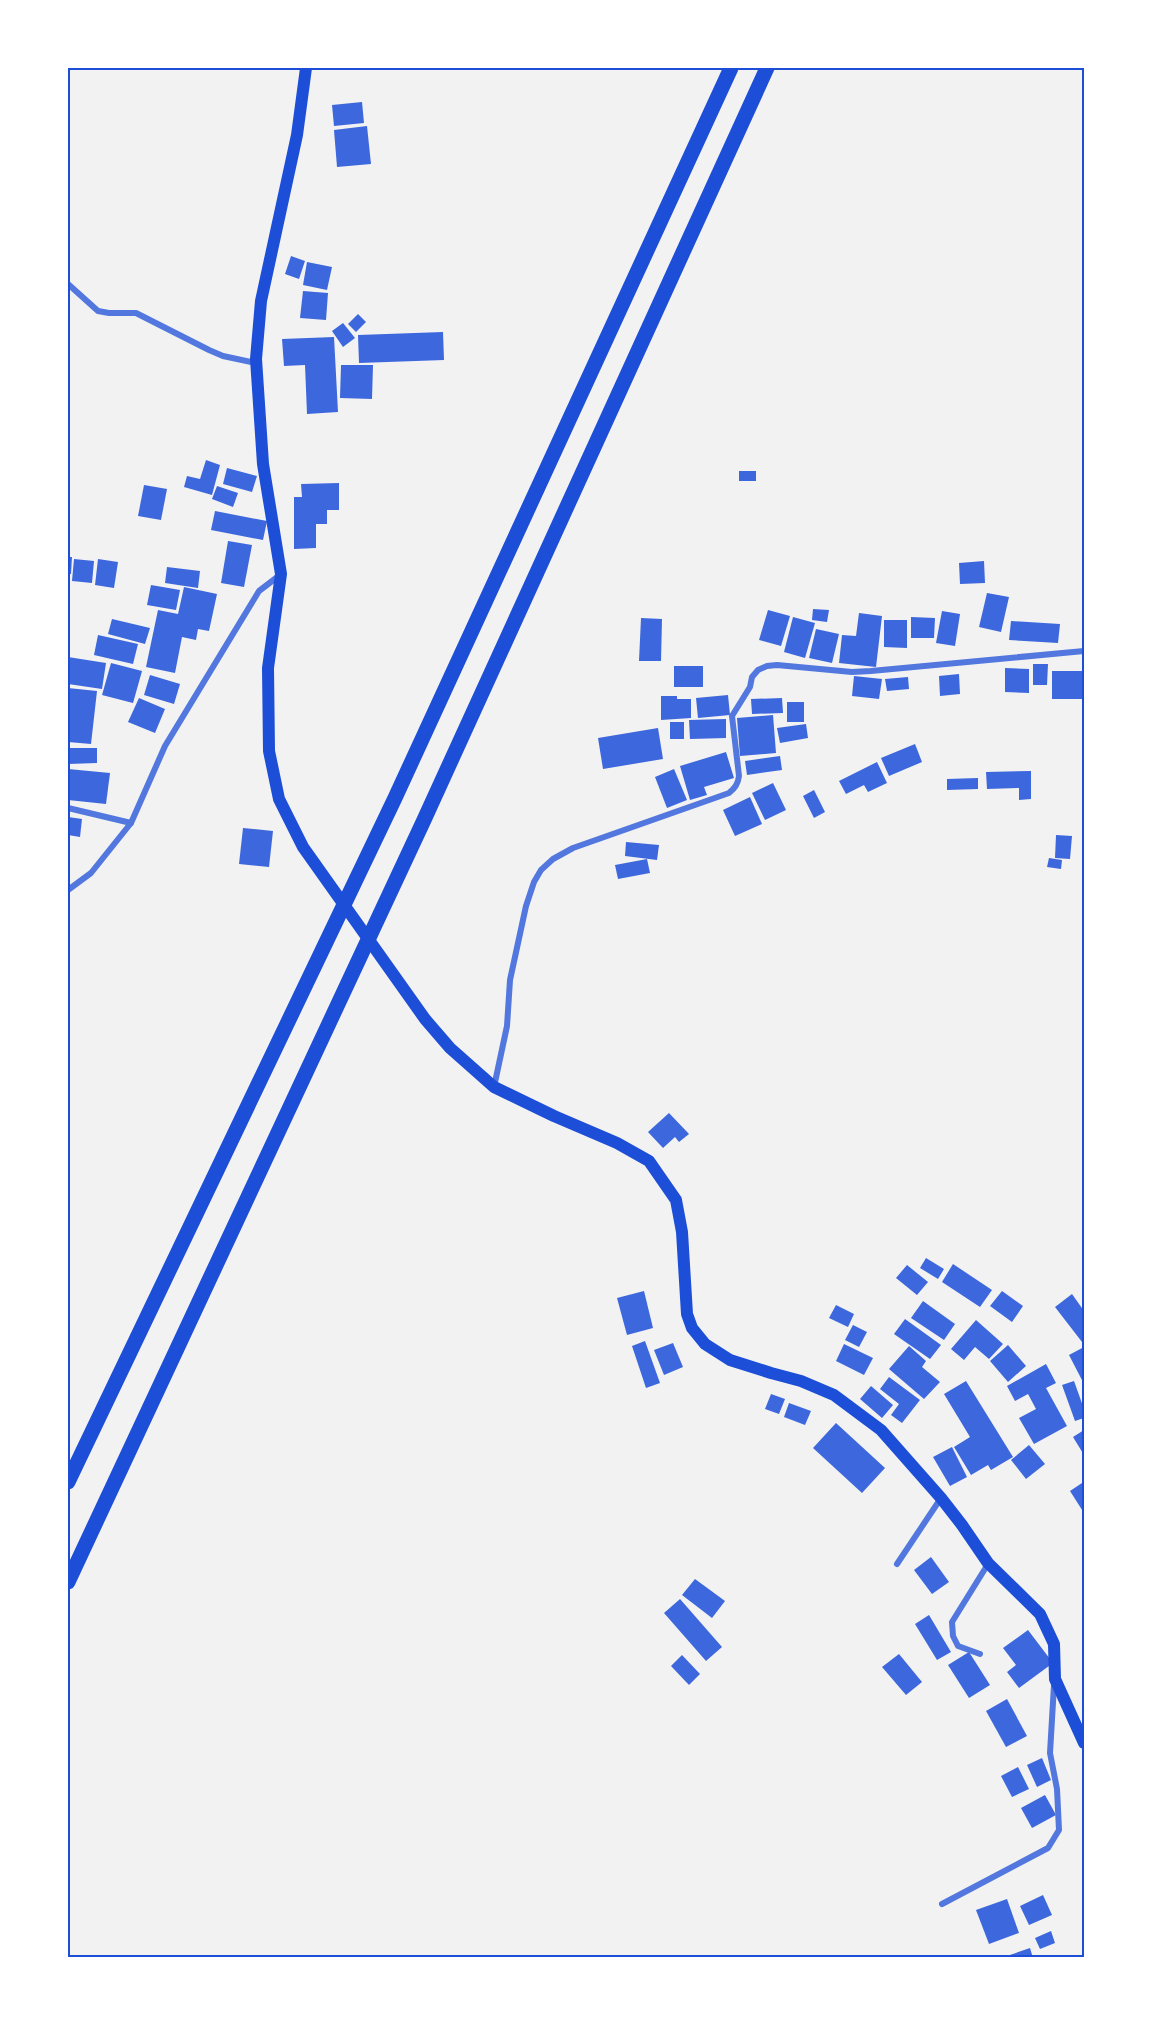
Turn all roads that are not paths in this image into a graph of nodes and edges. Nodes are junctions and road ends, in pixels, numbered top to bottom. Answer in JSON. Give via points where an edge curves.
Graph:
{"nodes":[{"id":1,"x":306,"y":68,"type":"edge"},
{"id":2,"x":731,"y":68,"type":"edge"},
{"id":3,"x":767,"y":68,"type":"edge"},
{"id":4,"x":68,"y":284,"type":"edge"},
{"id":5,"x":256,"y":363,"type":"junction"},
{"id":6,"x":281,"y":574,"type":"junction"},
{"id":7,"x":1084,"y":651,"type":"edge"},
{"id":8,"x":68,"y":808,"type":"edge"},
{"id":9,"x":131,"y":823,"type":"junction"},
{"id":10,"x":68,"y":890,"type":"edge"},
{"id":11,"x":494,"y":1087,"type":"junction"},
{"id":12,"x":68,"y":1482,"type":"edge"},
{"id":13,"x":941,"y":1498,"type":"junction"},
{"id":14,"x":988,"y":1563,"type":"junction"},
{"id":15,"x":897,"y":1564,"type":"dead end"},
{"id":16,"x":68,"y":1582,"type":"edge"},
{"id":17,"x":980,"y":1654,"type":"dead end"},
{"id":18,"x":1055,"y":1679,"type":"junction"},
{"id":19,"x":1084,"y":1743,"type":"edge"},
{"id":20,"x":942,"y":1904,"type":"dead end"}],
"edges":[{"from":1,"to":5,"type":"main road","via":[[297,135],[261,301]]},
{"from":2,"to":12,"type":"highway","via":[[395,798]]},
{"from":3,"to":16,"type":"highway","via":[[424,820]]},
{"from":4,"to":5,"type":"street","via":[[98,311],[136,313],[223,356]]},
{"from":5,"to":6,"type":"main road","via":[[263,464]]},
{"from":6,"to":9,"type":"street","via":[[259,591],[165,746]]},
{"from":6,"to":11,"type":"main road","via":[[268,668],[269,751],[279,799],[303,847],[425,1019],[450,1048]]},
{"from":7,"to":11,"type":"street","via":[[871,671],[777,665],[758,670],[732,716],[739,776],[734,790],[573,848],[553,858],[541,870],[526,906]]},
{"from":8,"to":9,"type":"street"},
{"from":9,"to":10,"type":"street","via":[[91,873]]},
{"from":11,"to":13,"type":"main road","via":[[649,1161],[676,1200],[687,1314],[697,1335],[730,1360],[834,1395],[881,1430]]},
{"from":13,"to":14,"type":"main road"},
{"from":13,"to":15,"type":"street"},
{"from":14,"to":17,"type":"street","via":[[952,1622],[958,1646]]},
{"from":14,"to":18,"type":"main road","via":[[1040,1614],[1054,1644]]},
{"from":18,"to":19,"type":"main road"},
{"from":18,"to":20,"type":"street","via":[[1050,1753],[1058,1789],[1059,1830],[1048,1848]]}]}
